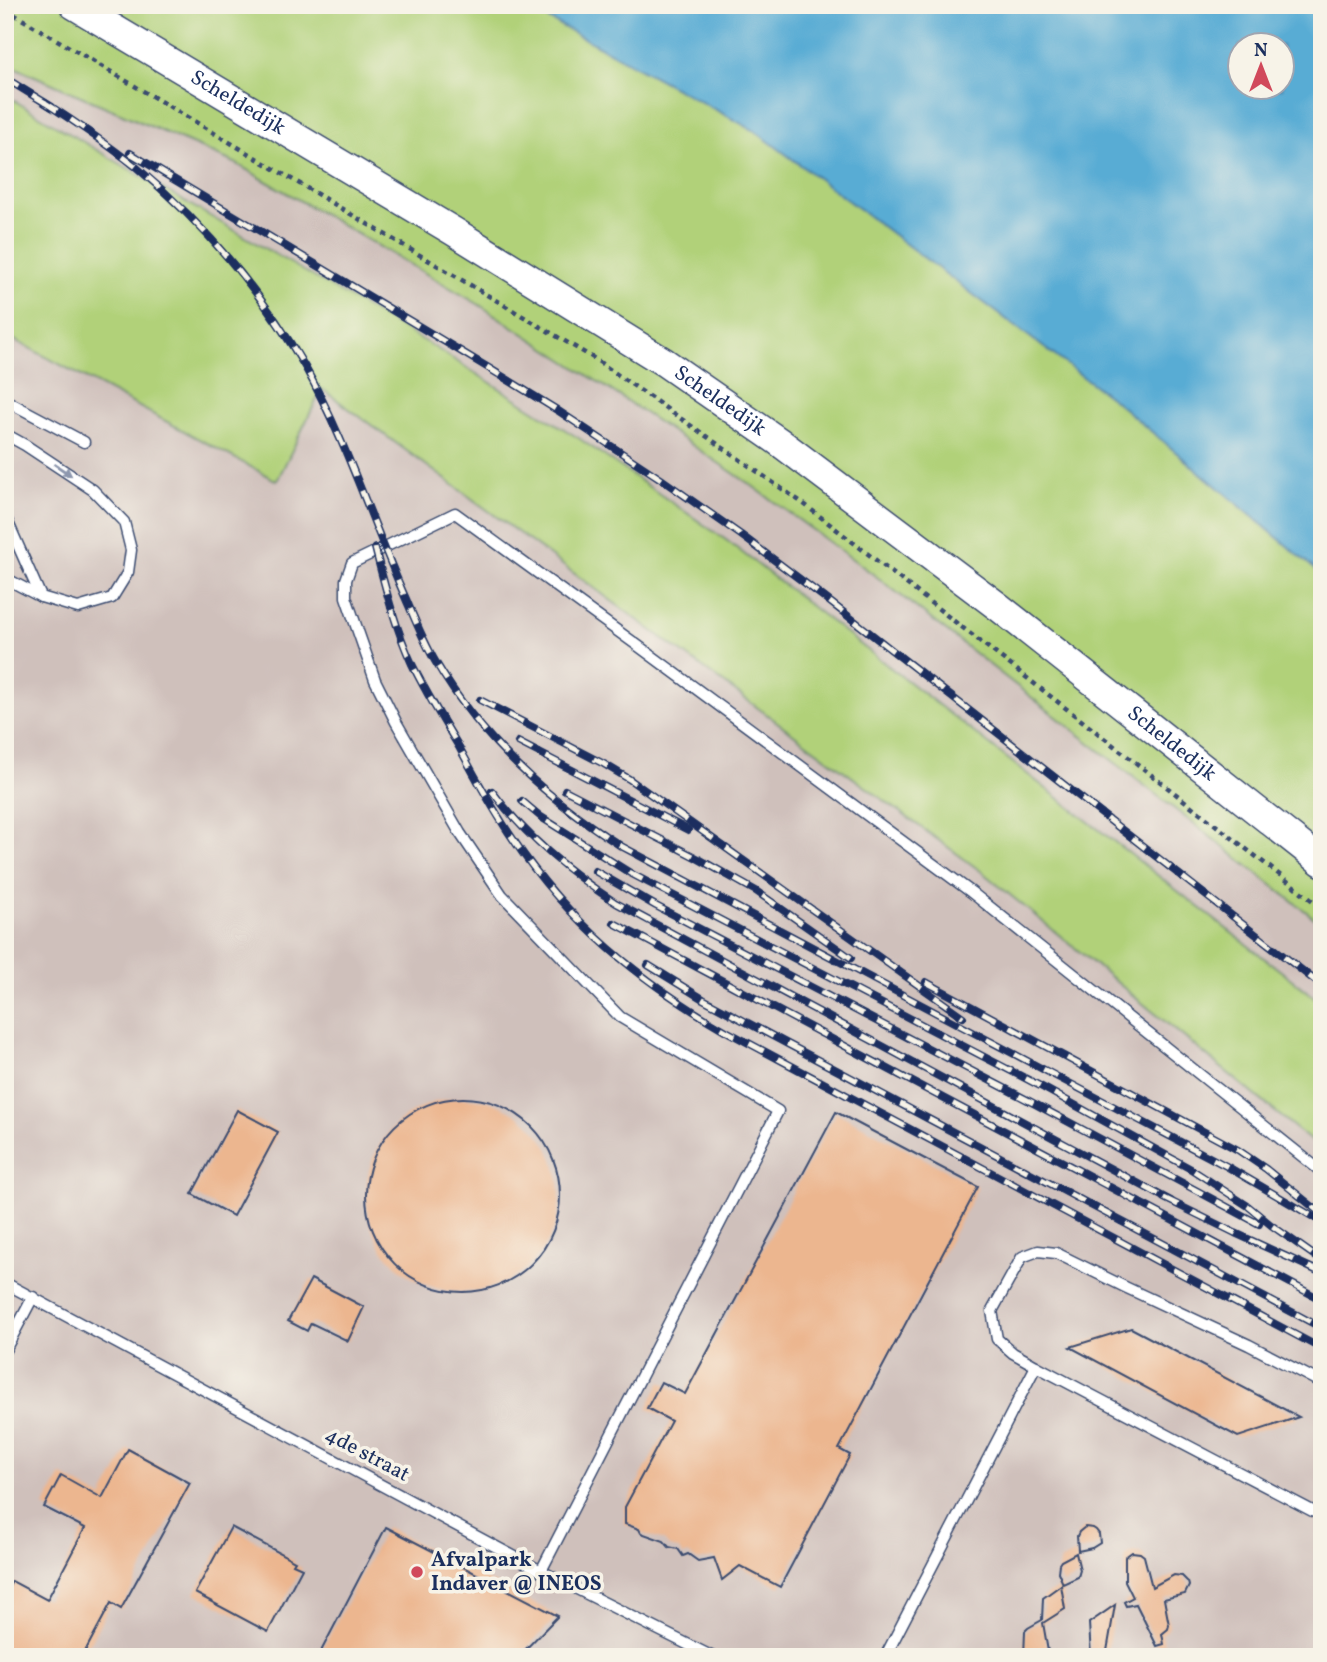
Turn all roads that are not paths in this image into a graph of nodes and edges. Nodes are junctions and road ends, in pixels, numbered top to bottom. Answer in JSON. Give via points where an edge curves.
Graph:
{"nodes":[{"id":1,"x":74,"y":5,"type":"edge"},
{"id":2,"x":5,"y":400,"type":"edge"},
{"id":3,"x":5,"y":434,"type":"edge"},
{"id":4,"x":84,"y":442,"type":"dead end"},
{"id":5,"x":5,"y":516,"type":"edge"},
{"id":6,"x":5,"y":578,"type":"edge"},
{"id":7,"x":41,"y":597,"type":"junction"},
{"id":8,"x":1322,"y":862,"type":"edge"},
{"id":9,"x":1322,"y":1172,"type":"edge"},
{"id":10,"x":5,"y":1283,"type":"edge"},
{"id":11,"x":33,"y":1297,"type":"junction"},
{"id":12,"x":5,"y":1350,"type":"edge"},
{"id":13,"x":1036,"y":1366,"type":"junction"},
{"id":14,"x":1322,"y":1383,"type":"edge"},
{"id":15,"x":1322,"y":1516,"type":"edge"},
{"id":16,"x":541,"y":1572,"type":"junction"},
{"id":17,"x":713,"y":1657,"type":"edge"},
{"id":18,"x":885,"y":1657,"type":"edge"}],
"edges":[{"from":1,"to":8,"type":"street","name":"Scheldedijk","via":[[453,230],[664,362],[778,441],[1000,608]]},
{"from":2,"to":4,"type":"lane"},
{"from":3,"to":7,"type":"lane","one_way":true,"via":[[93,490],[124,522],[131,550],[128,572],[112,598],[78,608]]},
{"from":5,"to":7,"type":"lane"},
{"from":6,"to":7,"type":"lane"},
{"from":9,"to":16,"type":"lane","via":[[971,891],[455,513],[352,563],[346,597],[375,680],[460,833],[502,895],[620,1017],[778,1111]]},
{"from":10,"to":11,"type":"lane","name":"4de straat"},
{"from":11,"to":12,"type":"lane"},
{"from":11,"to":16,"type":"lane","name":"4de straat"},
{"from":13,"to":14,"type":"lane","via":[[997,1339],[992,1311],[1022,1257],[1038,1251],[1056,1253]]},
{"from":13,"to":15,"type":"lane"},
{"from":13,"to":18,"type":"lane"},
{"from":16,"to":17,"type":"lane","name":"4de straat"}]}
